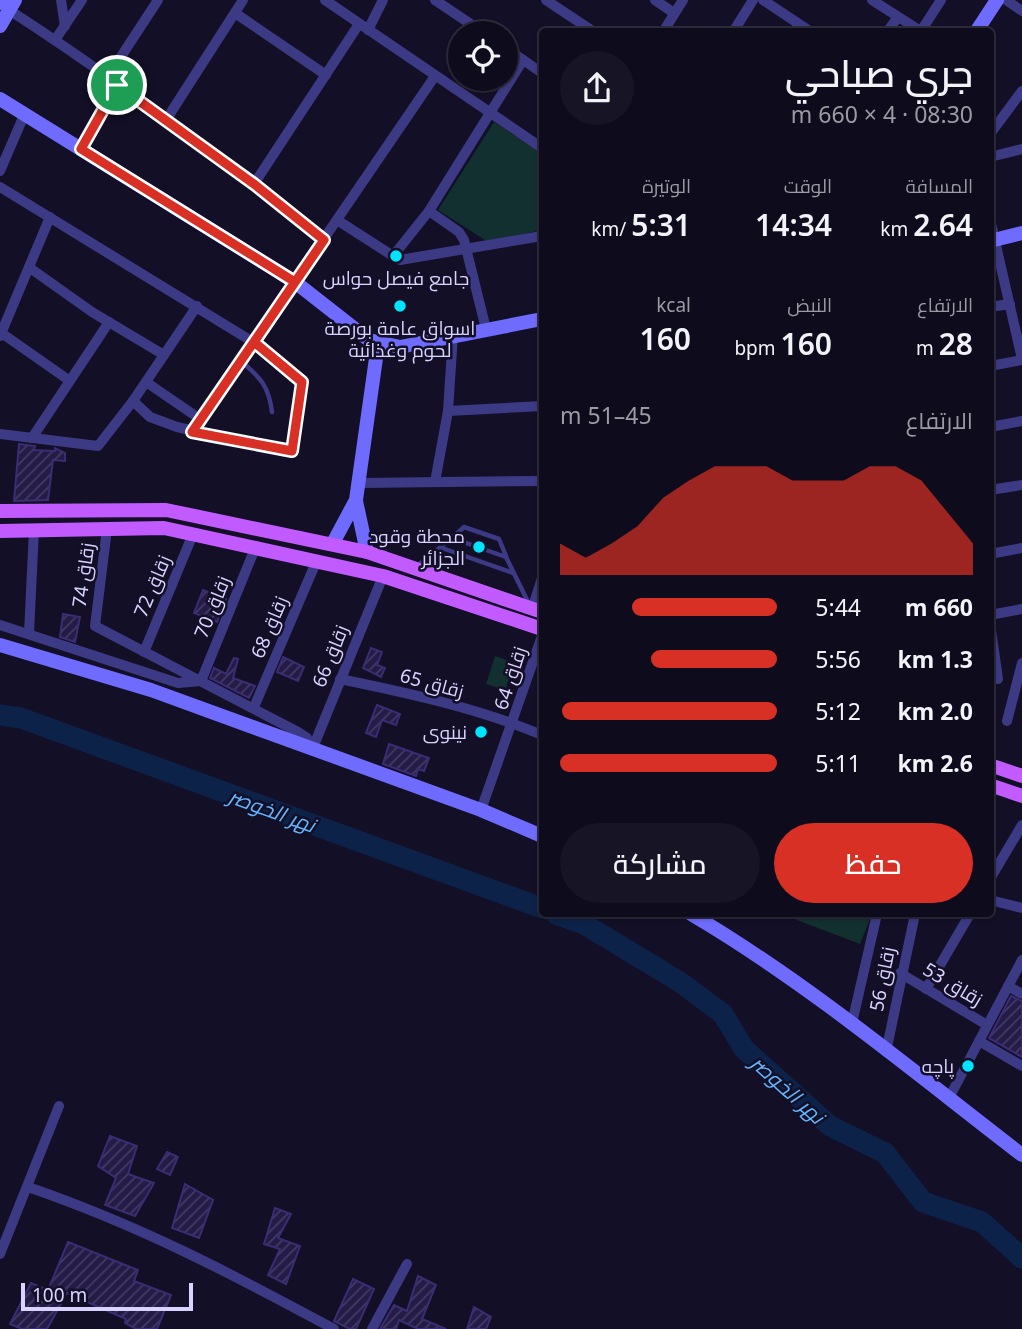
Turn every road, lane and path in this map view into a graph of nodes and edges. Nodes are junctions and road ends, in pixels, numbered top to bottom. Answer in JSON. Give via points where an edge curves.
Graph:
{"nodes":[{"id":1,"x":61,"y":0,"type":"edge"},
{"id":2,"x":82,"y":0,"type":"edge"},
{"id":3,"x":158,"y":0,"type":"edge"},
{"id":4,"x":243,"y":0,"type":"edge"},
{"id":5,"x":325,"y":0,"type":"edge"},
{"id":6,"x":383,"y":0,"type":"edge"},
{"id":7,"x":435,"y":0,"type":"edge"},
{"id":8,"x":546,"y":0,"type":"edge"},
{"id":9,"x":655,"y":0,"type":"edge"},
{"id":10,"x":683,"y":0,"type":"edge"},
{"id":11,"x":753,"y":0,"type":"edge"},
{"id":12,"x":763,"y":0,"type":"edge"},
{"id":13,"x":873,"y":0,"type":"edge"},
{"id":14,"x":941,"y":0,"type":"edge"},
{"id":15,"x":997,"y":0,"type":"edge"},
{"id":16,"x":1006,"y":0,"type":"edge"},
{"id":17,"x":7,"y":3,"type":"edge"},
{"id":18,"x":1022,"y":11,"type":"edge"},
{"id":19,"x":235,"y":13,"type":"junction"},
{"id":20,"x":674,"y":13,"type":"junction"},
{"id":21,"x":898,"y":17,"type":"junction"},
{"id":22,"x":466,"y":21,"type":"edge"},
{"id":23,"x":0,"y":26,"type":"edge"},
{"id":24,"x":65,"y":26,"type":"junction"},
{"id":25,"x":364,"y":27,"type":"junction"},
{"id":26,"x":588,"y":28,"type":"edge"},
{"id":27,"x":665,"y":28,"type":"edge"},
{"id":28,"x":736,"y":28,"type":"edge"},
{"id":29,"x":805,"y":28,"type":"edge"},
{"id":30,"x":890,"y":28,"type":"edge"},
{"id":31,"x":916,"y":28,"type":"edge"},
{"id":32,"x":923,"y":28,"type":"edge"},
{"id":33,"x":979,"y":28,"type":"edge"},
{"id":34,"x":55,"y":40,"type":"junction"},
{"id":35,"x":518,"y":56,"type":"edge"},
{"id":36,"x":523,"y":60,"type":"junction"},
{"id":37,"x":539,"y":71,"type":"edge"},
{"id":38,"x":326,"y":75,"type":"junction"},
{"id":39,"x":435,"y":76,"type":"junction"},
{"id":40,"x":107,"y":78,"type":"junction"},
{"id":41,"x":117,"y":85,"type":"junction"},
{"id":42,"x":1022,"y":91,"type":"edge"},
{"id":43,"x":0,"y":99,"type":"edge"},
{"id":44,"x":491,"y":112,"type":"junction"},
{"id":45,"x":25,"y":113,"type":"junction"},
{"id":46,"x":166,"y":120,"type":"junction"},
{"id":47,"x":994,"y":129,"type":"edge"},
{"id":48,"x":539,"y":146,"type":"edge"},
{"id":49,"x":81,"y":149,"type":"junction"},
{"id":50,"x":1022,"y":149,"type":"edge"},
{"id":51,"x":994,"y":155,"type":"edge"},
{"id":52,"x":0,"y":172,"type":"edge"},
{"id":53,"x":254,"y":184,"type":"junction"},
{"id":54,"x":0,"y":187,"type":"edge"},
{"id":55,"x":429,"y":211,"type":"junction"},
{"id":56,"x":50,"y":217,"type":"junction"},
{"id":57,"x":337,"y":220,"type":"junction"},
{"id":58,"x":1022,"y":233,"type":"edge"},
{"id":59,"x":539,"y":237,"type":"edge"},
{"id":60,"x":324,"y":240,"type":"junction"},
{"id":61,"x":994,"y":241,"type":"edge"},
{"id":62,"x":994,"y":245,"type":"edge"},
{"id":63,"x":467,"y":251,"type":"junction"},
{"id":64,"x":393,"y":256,"type":"junction"},
{"id":65,"x":30,"y":268,"type":"junction"},
{"id":66,"x":295,"y":282,"type":"junction"},
{"id":67,"x":1010,"y":304,"type":"junction"},
{"id":68,"x":197,"y":306,"type":"junction"},
{"id":69,"x":994,"y":306,"type":"edge"},
{"id":70,"x":109,"y":322,"type":"junction"},
{"id":71,"x":539,"y":322,"type":"edge"},
{"id":72,"x":486,"y":330,"type":"junction"},
{"id":73,"x":0,"y":333,"type":"edge"},
{"id":74,"x":453,"y":335,"type":"junction"},
{"id":75,"x":254,"y":342,"type":"junction"},
{"id":76,"x":378,"y":344,"type":"junction"},
{"id":77,"x":164,"y":355,"type":"junction"},
{"id":78,"x":1022,"y":359,"type":"edge"},
{"id":79,"x":240,"y":361,"type":"junction"},
{"id":80,"x":994,"y":365,"type":"edge"},
{"id":81,"x":70,"y":381,"type":"junction"},
{"id":82,"x":146,"y":382,"type":"junction"},
{"id":83,"x":133,"y":401,"type":"junction"},
{"id":84,"x":539,"y":406,"type":"edge"},
{"id":85,"x":448,"y":411,"type":"junction"},
{"id":86,"x":272,"y":412,"type":"dead end"},
{"id":87,"x":201,"y":419,"type":"junction"},
{"id":88,"x":1022,"y":421,"type":"edge"},
{"id":89,"x":994,"y":426,"type":"edge"},
{"id":90,"x":192,"y":432,"type":"junction"},
{"id":91,"x":0,"y":434,"type":"edge"},
{"id":92,"x":32,"y":439,"type":"junction"},
{"id":93,"x":539,"y":481,"type":"edge"},
{"id":94,"x":435,"y":482,"type":"junction"},
{"id":95,"x":358,"y":483,"type":"junction"},
{"id":96,"x":1022,"y":485,"type":"edge"},
{"id":97,"x":994,"y":489,"type":"edge"},
{"id":98,"x":356,"y":500,"type":"junction"},
{"id":99,"x":0,"y":511,"type":"edge"},
{"id":100,"x":107,"y":529,"type":"junction"},
{"id":101,"x":34,"y":530,"type":"junction"},
{"id":102,"x":0,"y":531,"type":"edge"},
{"id":103,"x":193,"y":534,"type":"junction"},
{"id":104,"x":452,"y":538,"type":"junction"},
{"id":105,"x":333,"y":543,"type":"junction"},
{"id":106,"x":256,"y":547,"type":"junction"},
{"id":107,"x":442,"y":548,"type":"junction"},
{"id":108,"x":1022,"y":548,"type":"edge"},
{"id":109,"x":367,"y":552,"type":"junction"},
{"id":110,"x":994,"y":553,"type":"edge"},
{"id":111,"x":506,"y":557,"type":"junction"},
{"id":112,"x":317,"y":560,"type":"junction"},
{"id":113,"x":413,"y":569,"type":"junction"},
{"id":114,"x":513,"y":572,"type":"junction"},
{"id":115,"x":383,"y":576,"type":"junction"},
{"id":116,"x":1022,"y":609,"type":"edge"},
{"id":117,"x":537,"y":611,"type":"edge"},
{"id":118,"x":994,"y":614,"type":"edge"},
{"id":119,"x":0,"y":625,"type":"edge"},
{"id":120,"x":539,"y":628,"type":"edge"},
{"id":121,"x":29,"y":633,"type":"junction"},
{"id":122,"x":0,"y":645,"type":"edge"},
{"id":123,"x":539,"y":645,"type":"edge"},
{"id":124,"x":994,"y":651,"type":"edge"},
{"id":125,"x":144,"y":652,"type":"junction"},
{"id":126,"x":1022,"y":663,"type":"edge"},
{"id":127,"x":340,"y":678,"type":"junction"},
{"id":128,"x":998,"y":679,"type":"dead end"},
{"id":129,"x":201,"y":681,"type":"junction"},
{"id":130,"x":254,"y":707,"type":"junction"},
{"id":131,"x":1007,"y":721,"type":"dead end"},
{"id":132,"x":514,"y":723,"type":"junction"},
{"id":133,"x":539,"y":734,"type":"edge"},
{"id":134,"x":312,"y":750,"type":"junction"},
{"id":135,"x":994,"y":766,"type":"edge"},
{"id":136,"x":1022,"y":776,"type":"edge"},
{"id":137,"x":994,"y":786,"type":"edge"},
{"id":138,"x":1022,"y":796,"type":"edge"},
{"id":139,"x":481,"y":810,"type":"junction"},
{"id":140,"x":1022,"y":825,"type":"edge"},
{"id":141,"x":539,"y":835,"type":"edge"},
{"id":142,"x":994,"y":872,"type":"edge"},
{"id":143,"x":994,"y":901,"type":"edge"},
{"id":144,"x":1022,"y":908,"type":"edge"},
{"id":145,"x":696,"y":917,"type":"edge"},
{"id":146,"x":876,"y":917,"type":"edge"},
{"id":147,"x":914,"y":917,"type":"edge"},
{"id":148,"x":968,"y":917,"type":"edge"},
{"id":149,"x":1022,"y":960,"type":"edge"},
{"id":150,"x":900,"y":972,"type":"junction"},
{"id":151,"x":1008,"y":986,"type":"junction"},
{"id":152,"x":926,"y":989,"type":"junction"},
{"id":153,"x":1022,"y":994,"type":"edge"},
{"id":154,"x":852,"y":1023,"type":"junction"},
{"id":155,"x":988,"y":1025,"type":"junction"},
{"id":156,"x":979,"y":1041,"type":"junction"},
{"id":157,"x":887,"y":1052,"type":"junction"},
{"id":158,"x":1022,"y":1066,"type":"edge"},
{"id":159,"x":948,"y":1098,"type":"junction"},
{"id":160,"x":59,"y":1106,"type":"dead end"},
{"id":161,"x":1022,"y":1155,"type":"edge"},
{"id":162,"x":28,"y":1187,"type":"junction"},
{"id":163,"x":0,"y":1254,"type":"edge"},
{"id":164,"x":407,"y":1264,"type":"dead end"},
{"id":165,"x":334,"y":1329,"type":"edge"},
{"id":166,"x":372,"y":1329,"type":"edge"}],
"edges":[{"from":1,"to":24,"type":"street"},
{"from":2,"to":24,"type":"street"},
{"from":3,"to":40,"type":"street"},
{"from":4,"to":19,"type":"street"},
{"from":5,"to":25,"type":"street"},
{"from":6,"to":25,"type":"street"},
{"from":7,"to":22,"type":"street"},
{"from":8,"to":26,"type":"street"},
{"from":9,"to":20,"type":"street"},
{"from":10,"to":20,"type":"street"},
{"from":11,"to":28,"type":"street"},
{"from":12,"to":29,"type":"street"},
{"from":13,"to":21,"type":"street"},
{"from":14,"to":32,"type":"street"},
{"from":15,"to":33,"type":"street"},
{"from":16,"to":18,"type":"street"},
{"from":17,"to":23,"type":"street"},
{"from":17,"to":34,"type":"street"},
{"from":19,"to":38,"type":"street"},
{"from":19,"to":46,"type":"street"},
{"from":20,"to":27,"type":"street"},
{"from":21,"to":30,"type":"street"},
{"from":21,"to":31,"type":"street"},
{"from":24,"to":34,"type":"street"},
{"from":25,"to":38,"type":"street"},
{"from":25,"to":39,"type":"street"},
{"from":34,"to":40,"type":"street"},
{"from":35,"to":36,"type":"street"},
{"from":36,"to":37,"type":"street"},
{"from":36,"to":44,"type":"street"},
{"from":38,"to":53,"type":"street"},
{"from":39,"to":44,"type":"street"},
{"from":39,"to":57,"type":"street"},
{"from":40,"to":41,"type":"street"},
{"from":41,"to":46,"type":"street"},
{"from":41,"to":49,"type":"street"},
{"from":42,"to":47,"type":"street"},
{"from":43,"to":45,"type":"street"},
{"from":44,"to":48,"type":"street"},
{"from":44,"to":55,"type":"street"},
{"from":45,"to":49,"type":"street"},
{"from":45,"to":52,"type":"street"},
{"from":46,"to":53,"type":"street"},
{"from":49,"to":66,"type":"street"},
{"from":50,"to":51,"type":"street"},
{"from":53,"to":60,"type":"street"},
{"from":54,"to":56,"type":"street"},
{"from":55,"to":63,"type":"street","via":[[459,232]]},
{"from":55,"to":64,"type":"street"},
{"from":56,"to":65,"type":"street"},
{"from":56,"to":68,"type":"street"},
{"from":57,"to":60,"type":"street"},
{"from":57,"to":64,"type":"street"},
{"from":58,"to":61,"type":"street"},
{"from":59,"to":63,"type":"street"},
{"from":60,"to":66,"type":"street"},
{"from":62,"to":67,"type":"street"},
{"from":63,"to":64,"type":"street","via":[[400,260]]},
{"from":63,"to":72,"type":"street"},
{"from":65,"to":70,"type":"street"},
{"from":65,"to":73,"type":"street"},
{"from":66,"to":75,"type":"street"},
{"from":66,"to":76,"type":"street"},
{"from":67,"to":69,"type":"street"},
{"from":67,"to":78,"type":"street"},
{"from":68,"to":75,"type":"street"},
{"from":68,"to":77,"type":"street"},
{"from":70,"to":77,"type":"street"},
{"from":70,"to":81,"type":"street"},
{"from":71,"to":72,"type":"street"},
{"from":72,"to":74,"type":"street"},
{"from":73,"to":81,"type":"street"},
{"from":74,"to":76,"type":"street","via":[[400,347]]},
{"from":74,"to":85,"type":"street"},
{"from":75,"to":79,"type":"street"},
{"from":75,"to":90,"type":"street","via":[[302,382],[292,451]]},
{"from":76,"to":95,"type":"street"},
{"from":77,"to":82,"type":"street"},
{"from":78,"to":80,"type":"street"},
{"from":79,"to":86,"type":"lane","via":[[262,378]]},
{"from":79,"to":87,"type":"street"},
{"from":81,"to":92,"type":"street"},
{"from":82,"to":83,"type":"street"},
{"from":82,"to":87,"type":"street"},
{"from":83,"to":90,"type":"street","via":[[150,417]]},
{"from":83,"to":92,"type":"street","via":[[98,446]]},
{"from":84,"to":85,"type":"street"},
{"from":85,"to":94,"type":"street"},
{"from":87,"to":90,"type":"street"},
{"from":88,"to":89,"type":"street"},
{"from":91,"to":92,"type":"street"},
{"from":93,"to":94,"type":"street"},
{"from":94,"to":95,"type":"street"},
{"from":95,"to":98,"type":"street"},
{"from":96,"to":97,"type":"street"},
{"from":98,"to":105,"type":"street"},
{"from":98,"to":109,"type":"street"},
{"from":99,"to":105,"type":"main road","via":[[166,510]]},
{"from":100,"to":101,"type":"main road"},
{"from":100,"to":103,"type":"main road","via":[[164,528]]},
{"from":100,"to":125,"type":"street","name":"زقاق 74","via":[[95,626]]},
{"from":101,"to":102,"type":"main road"},
{"from":101,"to":121,"type":"street"},
{"from":103,"to":106,"type":"main road"},
{"from":103,"to":125,"type":"street","name":"زقاق 72"},
{"from":104,"to":107,"type":"lane"},
{"from":104,"to":111,"type":"lane"},
{"from":104,"to":111,"type":"lane","via":[[464,527],[499,539]]},
{"from":105,"to":109,"type":"main road"},
{"from":106,"to":112,"type":"main road"},
{"from":106,"to":129,"type":"street","name":"زقاق 70"},
{"from":107,"to":113,"type":"lane"},
{"from":107,"to":114,"type":"lane"},
{"from":108,"to":110,"type":"street"},
{"from":109,"to":113,"type":"main road"},
{"from":111,"to":114,"type":"lane"},
{"from":112,"to":115,"type":"main road"},
{"from":112,"to":130,"type":"street","name":"زقاق 68"},
{"from":113,"to":117,"type":"main road"},
{"from":114,"to":117,"type":"lane"},
{"from":115,"to":120,"type":"main road"},
{"from":115,"to":127,"type":"street","name":"زقاق 66"},
{"from":116,"to":118,"type":"street"},
{"from":119,"to":121,"type":"street"},
{"from":121,"to":129,"type":"street","via":[[178,683]]},
{"from":122,"to":134,"type":"street","via":[[151,690]]},
{"from":123,"to":132,"type":"street","name":"زقاق 64"},
{"from":124,"to":128,"type":"street"},
{"from":125,"to":129,"type":"street"},
{"from":126,"to":131,"type":"street"},
{"from":127,"to":132,"type":"street","name":"زقاق 65"},
{"from":127,"to":134,"type":"street","name":"زقاق 66"},
{"from":129,"to":130,"type":"street"},
{"from":130,"to":134,"type":"street","via":[[307,737]]},
{"from":132,"to":133,"type":"street","name":"زقاق 65"},
{"from":132,"to":139,"type":"street","name":"زقاق 64"},
{"from":134,"to":139,"type":"street"},
{"from":135,"to":136,"type":"main road"},
{"from":137,"to":138,"type":"main road"},
{"from":139,"to":141,"type":"street"},
{"from":140,"to":142,"type":"street"},
{"from":143,"to":144,"type":"street"},
{"from":145,"to":154,"type":"street","via":[[743,944]]},
{"from":146,"to":154,"type":"street"},
{"from":147,"to":150,"type":"street","name":"زقاق 56"},
{"from":148,"to":152,"type":"street"},
{"from":149,"to":151,"type":"street"},
{"from":150,"to":152,"type":"street","name":"زقاق 53"},
{"from":150,"to":157,"type":"street","name":"زقاق 56"},
{"from":151,"to":153,"type":"street"},
{"from":151,"to":155,"type":"street"},
{"from":152,"to":155,"type":"street","name":"زقاق 53"},
{"from":154,"to":157,"type":"street"},
{"from":155,"to":156,"type":"street"},
{"from":156,"to":158,"type":"street"},
{"from":156,"to":159,"type":"street"},
{"from":157,"to":159,"type":"street"},
{"from":159,"to":161,"type":"street"},
{"from":160,"to":162,"type":"street"},
{"from":162,"to":163,"type":"street"},
{"from":162,"to":165,"type":"street","via":[[192,1253]]},
{"from":164,"to":166,"type":"street"}]}
